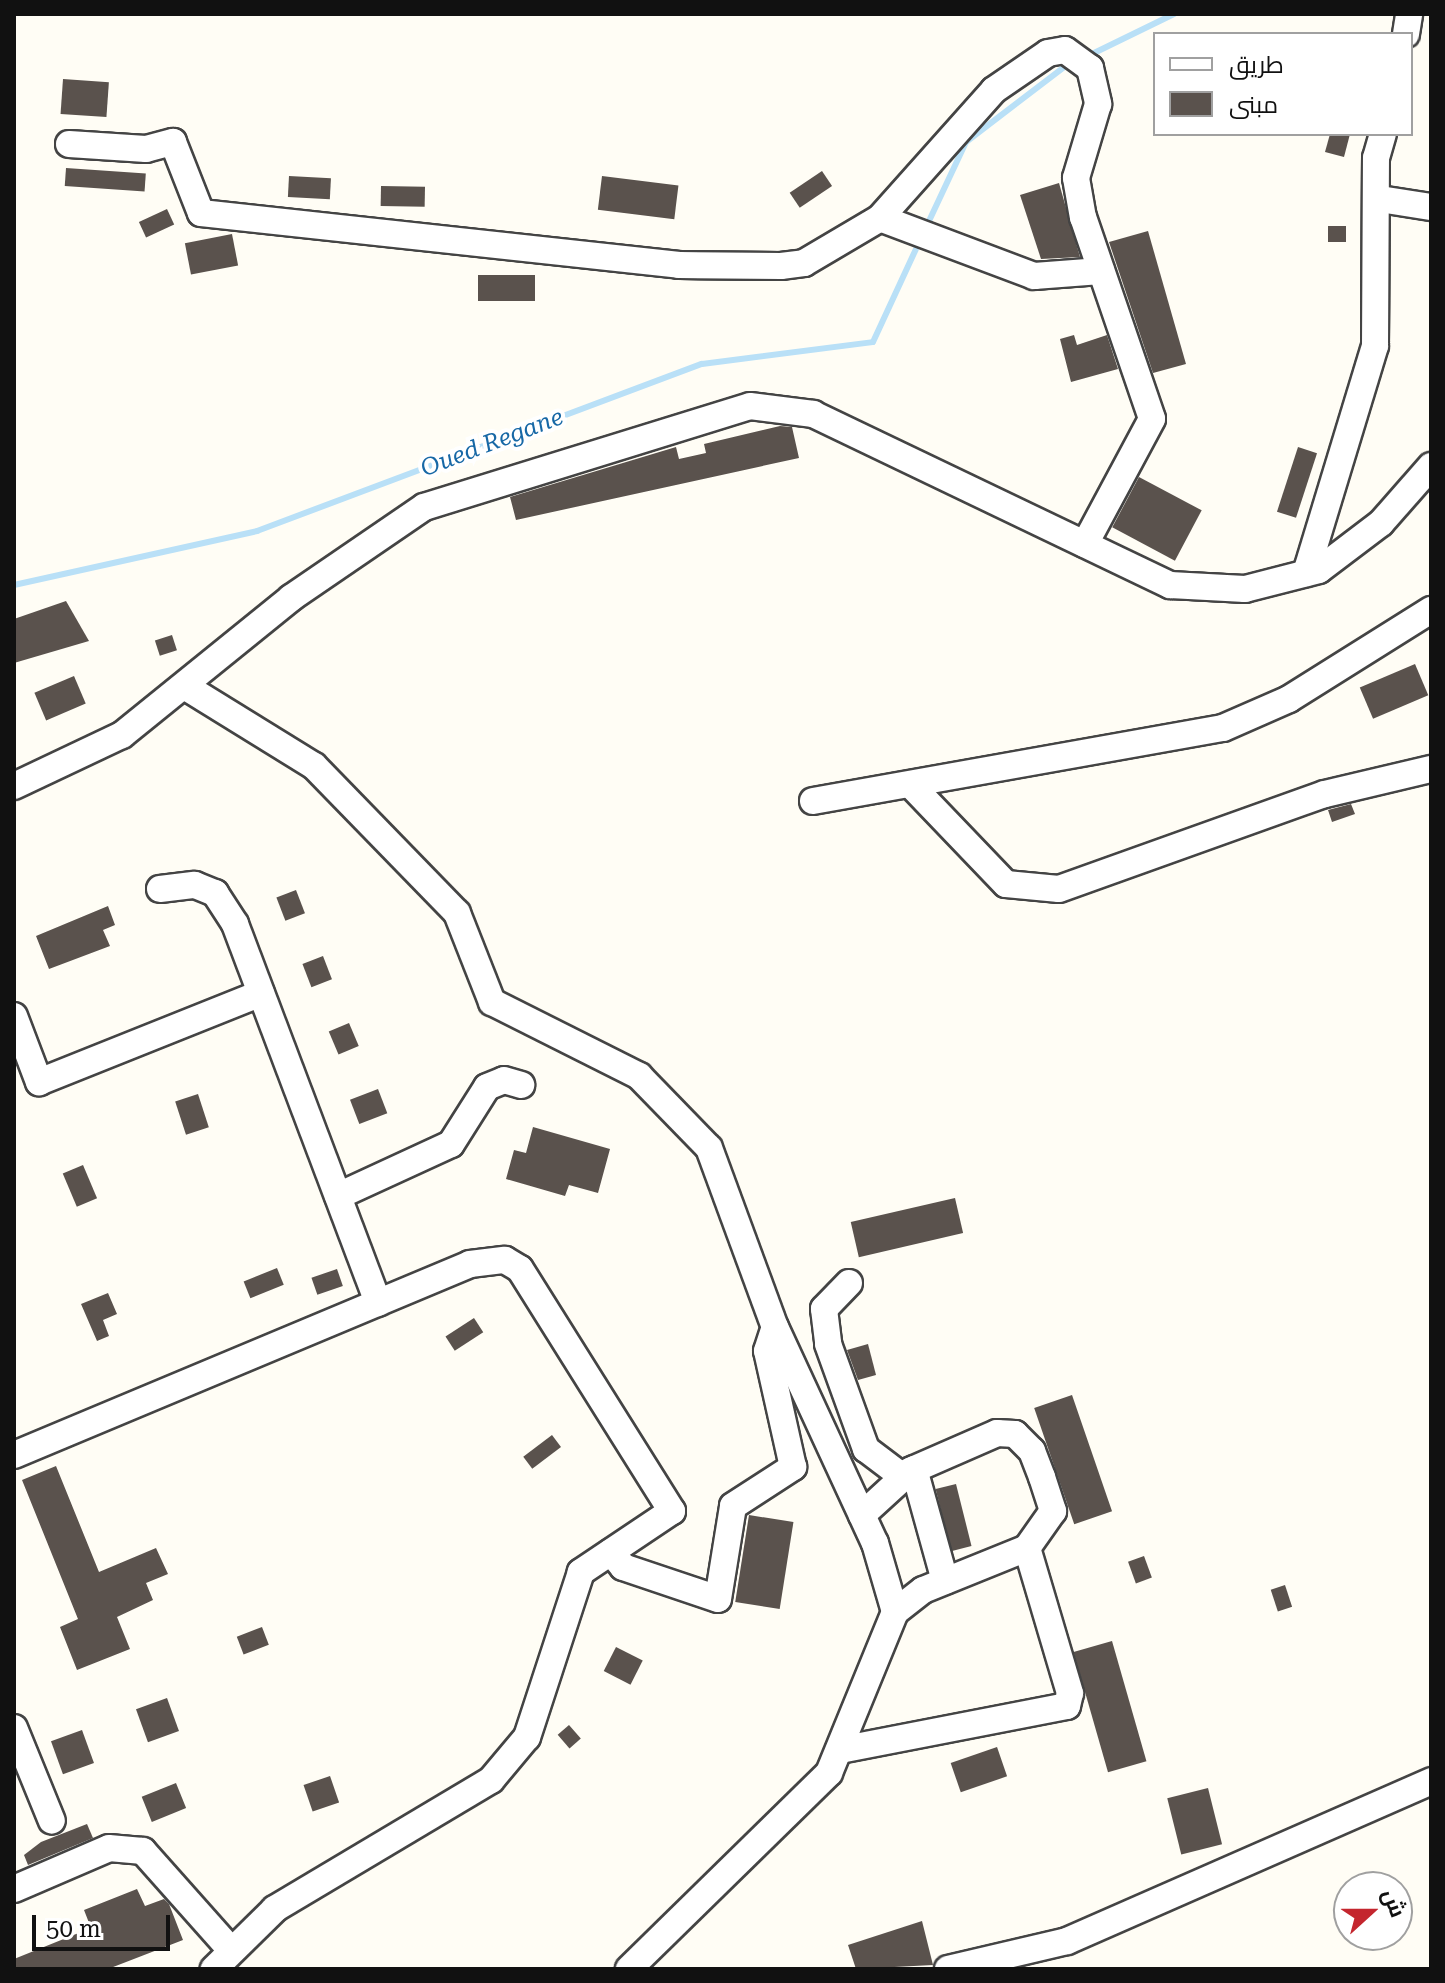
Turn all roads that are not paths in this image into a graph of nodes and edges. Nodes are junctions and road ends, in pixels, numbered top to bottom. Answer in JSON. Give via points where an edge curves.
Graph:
{"nodes":[{"id":1,"x":1382,"y":136,"type":"edge"},
{"id":2,"x":69,"y":144,"type":"dead end"},
{"id":3,"x":1380,"y":199,"type":"junction"},
{"id":4,"x":1431,"y":207,"type":"edge"},
{"id":5,"x":880,"y":218,"type":"junction"},
{"id":6,"x":1101,"y":271,"type":"junction"},
{"id":7,"x":1431,"y":466,"type":"edge"},
{"id":8,"x":1085,"y":544,"type":"junction"},
{"id":9,"x":1306,"y":573,"type":"junction"},
{"id":10,"x":1431,"y":610,"type":"edge"},
{"id":11,"x":186,"y":687,"type":"junction"},
{"id":12,"x":1431,"y":769,"type":"edge"},
{"id":13,"x":911,"y":785,"type":"junction"},
{"id":14,"x":14,"y":786,"type":"edge"},
{"id":15,"x":813,"y":801,"type":"dead end"},
{"id":16,"x":160,"y":889,"type":"dead end"},
{"id":17,"x":261,"y":993,"type":"junction"},
{"id":18,"x":14,"y":1016,"type":"edge"},
{"id":19,"x":521,"y":1085,"type":"dead end"},
{"id":20,"x":338,"y":1196,"type":"junction"},
{"id":21,"x":849,"y":1283,"type":"dead end"},
{"id":22,"x":378,"y":1303,"type":"junction"},
{"id":23,"x":775,"y":1327,"type":"junction"},
{"id":24,"x":14,"y":1455,"type":"edge"},
{"id":25,"x":908,"y":1473,"type":"junction"},
{"id":26,"x":862,"y":1515,"type":"junction"},
{"id":27,"x":1027,"y":1548,"type":"junction"},
{"id":28,"x":611,"y":1552,"type":"junction"},
{"id":29,"x":945,"y":1581,"type":"junction"},
{"id":30,"x":895,"y":1612,"type":"junction"},
{"id":31,"x":21,"y":1738,"type":"edge"},
{"id":32,"x":840,"y":1750,"type":"junction"},
{"id":33,"x":1431,"y":1781,"type":"edge"},
{"id":34,"x":52,"y":1821,"type":"dead end"},
{"id":35,"x":14,"y":1889,"type":"edge"},
{"id":36,"x":221,"y":1958,"type":"edge"},
{"id":37,"x":629,"y":1969,"type":"edge"},
{"id":38,"x":948,"y":1969,"type":"edge"}],
"edges":[{"from":1,"to":3,"type":"lane","via":[[1376,158]]},
{"from":2,"to":5,"type":"lane","via":[[146,149],[173,142],[201,213],[679,265],[804,263]]},
{"from":3,"to":4,"type":"lane"},
{"from":3,"to":9,"type":"lane","via":[[1375,346]]},
{"from":5,"to":6,"type":"lane","via":[[1034,276]]},
{"from":5,"to":6,"type":"lane","via":[[994,90],[1048,53],[1065,50],[1090,68],[1098,104],[1076,178]]},
{"from":6,"to":8,"type":"lane","via":[[1152,419]]},
{"from":7,"to":9,"type":"lane","via":[[1381,523]]},
{"from":8,"to":9,"type":"lane","via":[[1170,585],[1245,589]]},
{"from":8,"to":11,"type":"lane","via":[[813,414],[750,406],[424,507],[291,598]]},
{"from":10,"to":13,"type":"lane","via":[[1289,699],[1223,728]]},
{"from":11,"to":14,"type":"lane","via":[[122,735]]},
{"from":11,"to":23,"type":"lane","via":[[314,766],[457,913],[492,1002],[639,1076],[709,1148]]},
{"from":12,"to":13,"type":"lane","via":[[1325,794],[1059,889],[1006,884]]},
{"from":13,"to":15,"type":"lane"},
{"from":16,"to":17,"type":"lane","via":[[195,885],[215,893]]},
{"from":17,"to":18,"type":"lane","via":[[39,1082]]},
{"from":17,"to":20,"type":"lane"},
{"from":19,"to":20,"type":"lane","via":[[504,1080],[487,1087],[451,1144]]},
{"from":20,"to":22,"type":"lane"},
{"from":21,"to":25,"type":"lane","via":[[824,1309],[828,1344],[866,1449]]},
{"from":22,"to":24,"type":"lane"},
{"from":22,"to":28,"type":"lane","via":[[470,1264],[505,1260],[520,1269],[672,1511]]},
{"from":23,"to":26,"type":"lane"},
{"from":23,"to":28,"type":"lane","via":[[767,1351],[793,1467],[733,1506],[718,1599],[623,1567]]},
{"from":25,"to":26,"type":"lane"},
{"from":25,"to":27,"type":"lane","via":[[997,1433],[1015,1434],[1032,1451],[1053,1511]]},
{"from":25,"to":29,"type":"lane"},
{"from":26,"to":30,"type":"lane"},
{"from":27,"to":29,"type":"lane"},
{"from":27,"to":32,"type":"lane","via":[[1070,1693],[1067,1706]]},
{"from":28,"to":36,"type":"lane","via":[[581,1572],[527,1737],[491,1780],[275,1909]]},
{"from":29,"to":30,"type":"lane"},
{"from":30,"to":32,"type":"lane"},
{"from":31,"to":34,"type":"lane"},
{"from":32,"to":37,"type":"lane","via":[[829,1773]]},
{"from":33,"to":38,"type":"lane","via":[[1067,1941]]},
{"from":35,"to":36,"type":"lane","via":[[109,1848],[143,1851]]}]}
